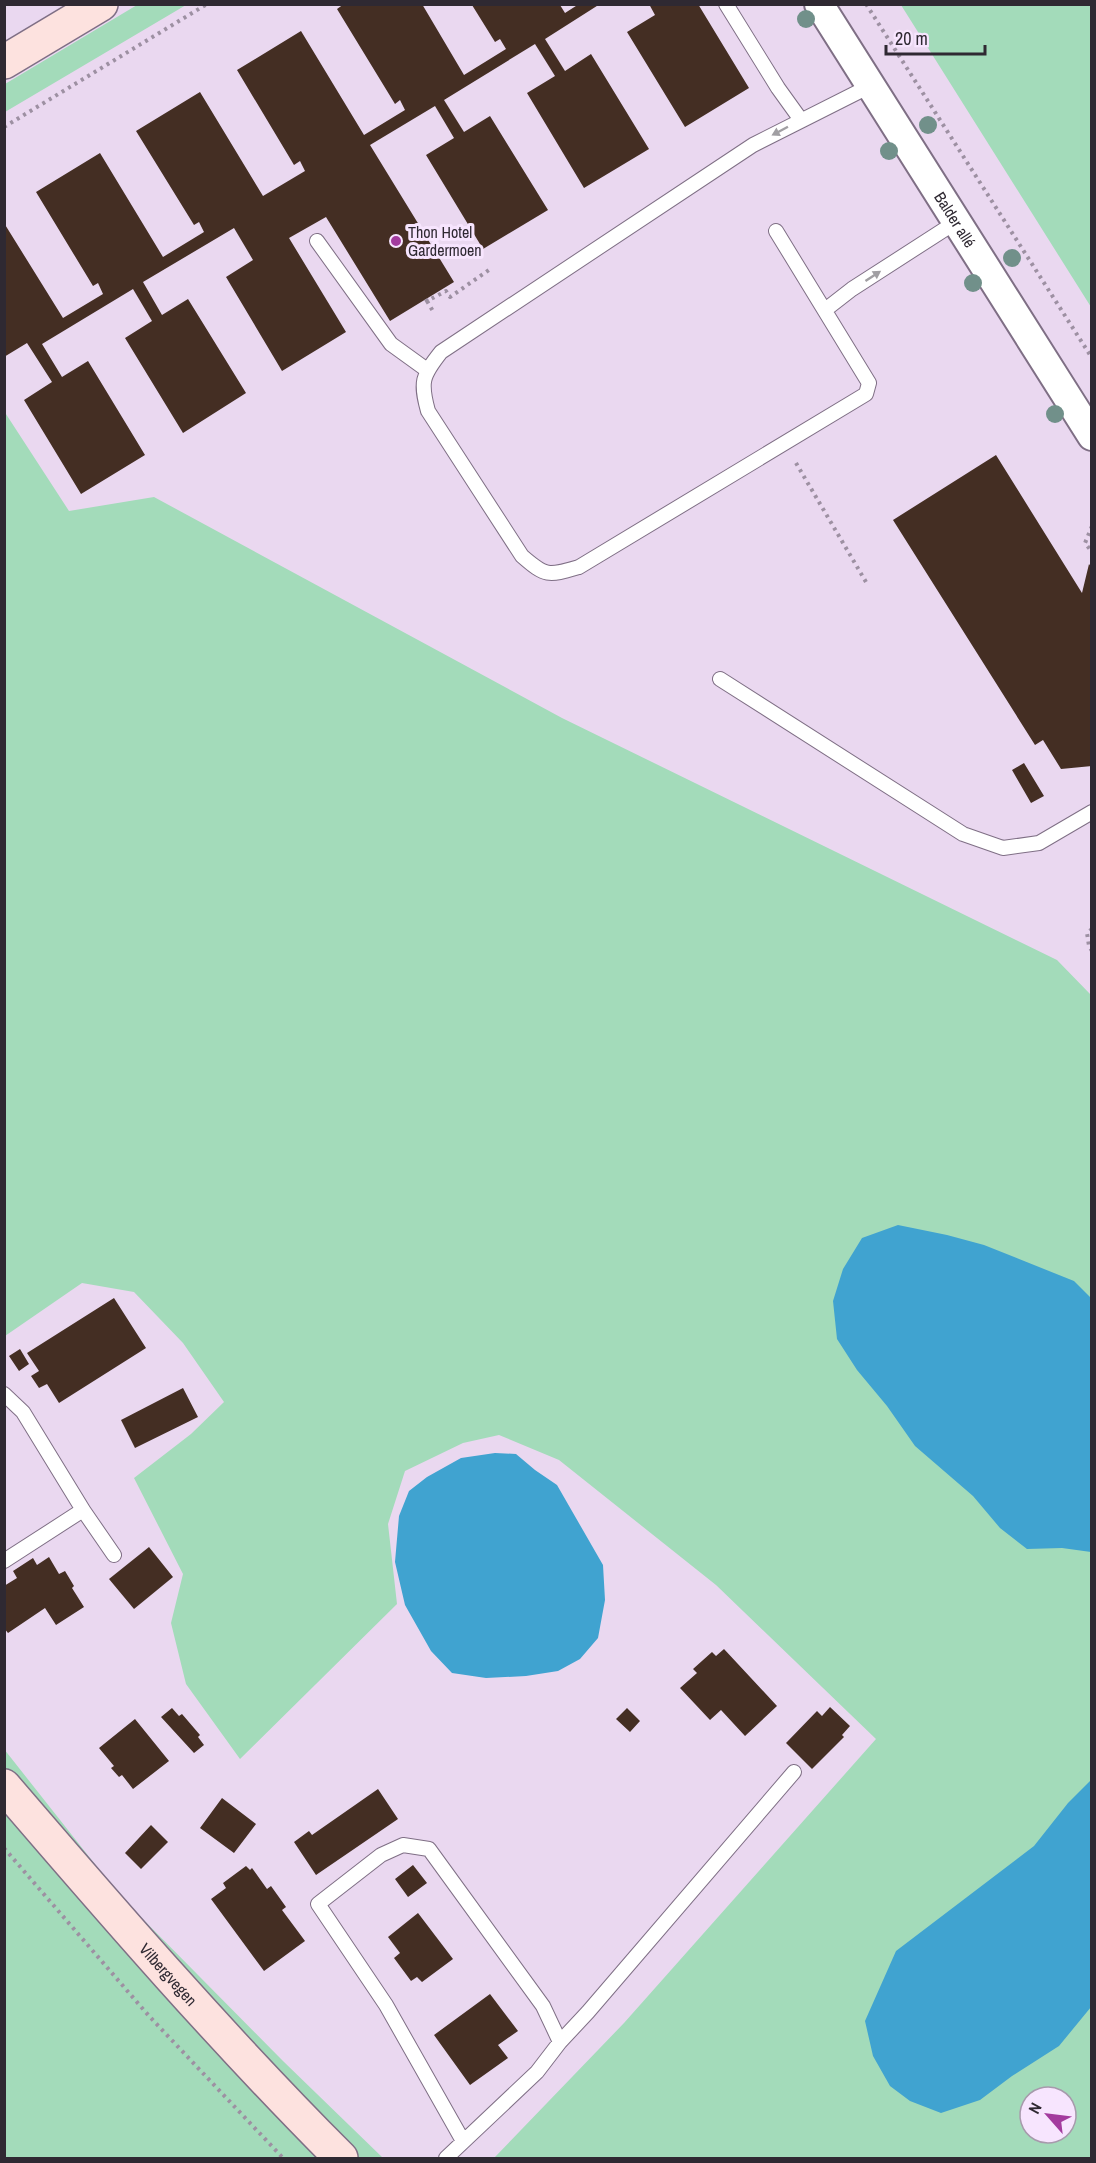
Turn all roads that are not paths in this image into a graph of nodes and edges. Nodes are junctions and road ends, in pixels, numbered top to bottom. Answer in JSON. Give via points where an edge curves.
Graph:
{"nodes":[{"id":1,"x":101,"y":4,"type":"edge"},
{"id":2,"x":726,"y":4,"type":"edge"},
{"id":3,"x":819,"y":4,"type":"edge"},
{"id":4,"x":4,"y":62,"type":"edge"},
{"id":5,"x":870,"y":86,"type":"junction"},
{"id":6,"x":801,"y":120,"type":"junction"},
{"id":7,"x":956,"y":222,"type":"junction"},
{"id":8,"x":776,"y":231,"type":"dead end"},
{"id":9,"x":317,"y":241,"type":"dead end"},
{"id":10,"x":825,"y":310,"type":"junction"},
{"id":11,"x":427,"y":370,"type":"junction"},
{"id":12,"x":1092,"y":436,"type":"edge"},
{"id":13,"x":720,"y":679,"type":"dead end"},
{"id":14,"x":1092,"y":812,"type":"edge"},
{"id":15,"x":4,"y":1394,"type":"edge"},
{"id":16,"x":84,"y":1510,"type":"junction"},
{"id":17,"x":114,"y":1555,"type":"dead end"},
{"id":18,"x":4,"y":1560,"type":"edge"},
{"id":19,"x":794,"y":1772,"type":"dead end"},
{"id":20,"x":4,"y":1786,"type":"edge"},
{"id":21,"x":560,"y":2042,"type":"junction"},
{"id":22,"x":463,"y":2141,"type":"junction"},
{"id":23,"x":341,"y":2158,"type":"edge"},
{"id":24,"x":446,"y":2158,"type":"edge"}],
"edges":[{"from":1,"to":4,"type":"main road"},
{"from":2,"to":6,"type":"lane"},
{"from":3,"to":5,"type":"street","name":"Balder allé"},
{"from":5,"to":6,"type":"lane"},
{"from":5,"to":7,"type":"street","name":"Balder allé"},
{"from":6,"to":11,"type":"lane","one_way":true,"via":[[753,145],[441,352]]},
{"from":10,"to":7,"type":"lane","one_way":true},
{"from":7,"to":12,"type":"street","name":"Balder allé"},
{"from":8,"to":10,"type":"lane"},
{"from":9,"to":11,"type":"lane","via":[[391,344]]},
{"from":10,"to":11,"type":"lane","via":[[869,383],[866,394],[579,567],[558,573],[540,572],[522,556],[428,411],[422,390]]},
{"from":13,"to":14,"type":"lane","via":[[963,834],[1003,848],[1040,843]]},
{"from":15,"to":16,"type":"lane","via":[[23,1412]]},
{"from":16,"to":17,"type":"lane"},
{"from":16,"to":18,"type":"lane"},
{"from":19,"to":21,"type":"lane"},
{"from":20,"to":23,"type":"main road","name":"Vilbergvegen","via":[[215,2027]]},
{"from":21,"to":22,"type":"lane","via":[[537,2072]]},
{"from":21,"to":22,"type":"lane","via":[[543,2006],[429,1849],[404,1845],[381,1855],[318,1904],[386,2006]]},
{"from":22,"to":24,"type":"lane"}]}
